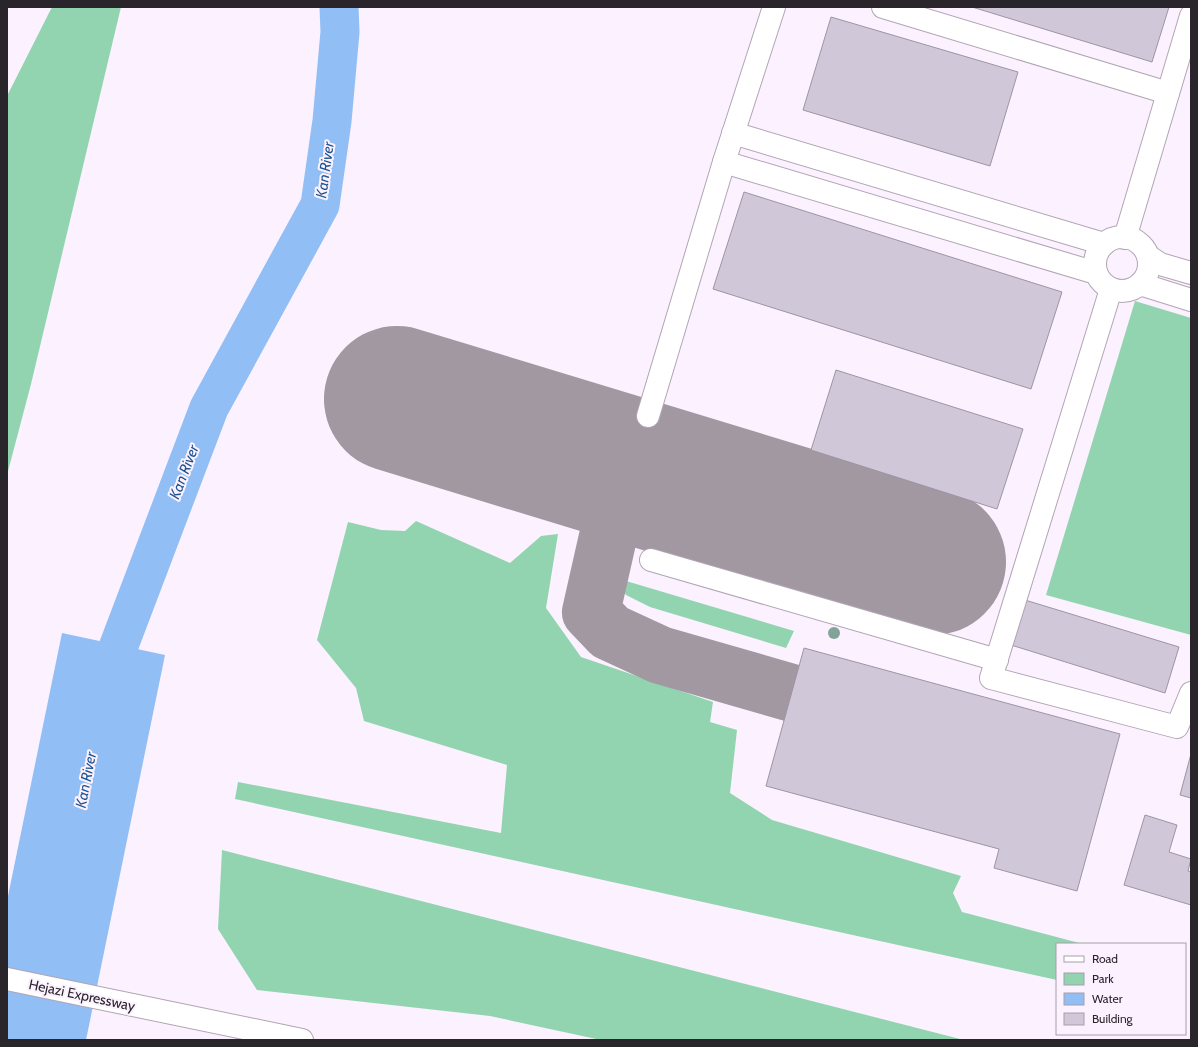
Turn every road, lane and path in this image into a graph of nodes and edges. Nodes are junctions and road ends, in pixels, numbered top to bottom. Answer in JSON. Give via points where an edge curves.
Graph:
{"nodes":[{"id":1,"x":774,"y":7,"type":"edge"},
{"id":2,"x":883,"y":7,"type":"edge"},
{"id":3,"x":1191,"y":16,"type":"edge"},
{"id":4,"x":1168,"y":93,"type":"junction"},
{"id":5,"x":733,"y":133,"type":"junction"},
{"id":6,"x":724,"y":162,"type":"junction"},
{"id":7,"x":1125,"y":238,"type":"junction"},
{"id":8,"x":1104,"y":244,"type":"junction"},
{"id":9,"x":1148,"y":256,"type":"junction"},
{"id":10,"x":1096,"y":273,"type":"junction"},
{"id":11,"x":1191,"y":273,"type":"edge"},
{"id":12,"x":1140,"y":284,"type":"junction"},
{"id":13,"x":1111,"y":289,"type":"junction"},
{"id":14,"x":1191,"y":300,"type":"edge"},
{"id":15,"x":648,"y":416,"type":"dead end"},
{"id":16,"x":651,"y":560,"type":"dead end"},
{"id":17,"x":997,"y":660,"type":"junction"},
{"id":18,"x":1191,"y":694,"type":"edge"},
{"id":19,"x":7,"y":979,"type":"edge"},
{"id":20,"x":302,"y":1040,"type":"edge"}],
"edges":[{"from":1,"to":5,"type":"main road"},
{"from":2,"to":4,"type":"main road"},
{"from":3,"to":4,"type":"main road"},
{"from":4,"to":7,"type":"main road"},
{"from":5,"to":6,"type":"main road"},
{"from":5,"to":8,"type":"main road"},
{"from":6,"to":10,"type":"main road"},
{"from":6,"to":15,"type":"main road"},
{"from":7,"to":8,"type":"main road","via":[[1110,240]]},
{"from":7,"to":9,"type":"main road","via":[[1139,244]]},
{"from":8,"to":10,"type":"main road","via":[[1096,257]]},
{"from":9,"to":11,"type":"main road","via":[[1160,264]]},
{"from":9,"to":12,"type":"main road","via":[[1148,272]]},
{"from":10,"to":13,"type":"main road","via":[[1099,280]]},
{"from":12,"to":13,"type":"main road","via":[[1126,291]]},
{"from":12,"to":14,"type":"main road"},
{"from":13,"to":17,"type":"main road"},
{"from":16,"to":17,"type":"main road"},
{"from":17,"to":18,"type":"main road","via":[[991,678],[1177,727]]},
{"from":19,"to":20,"type":"main road","name":"Hejazi Expressway"}]}
